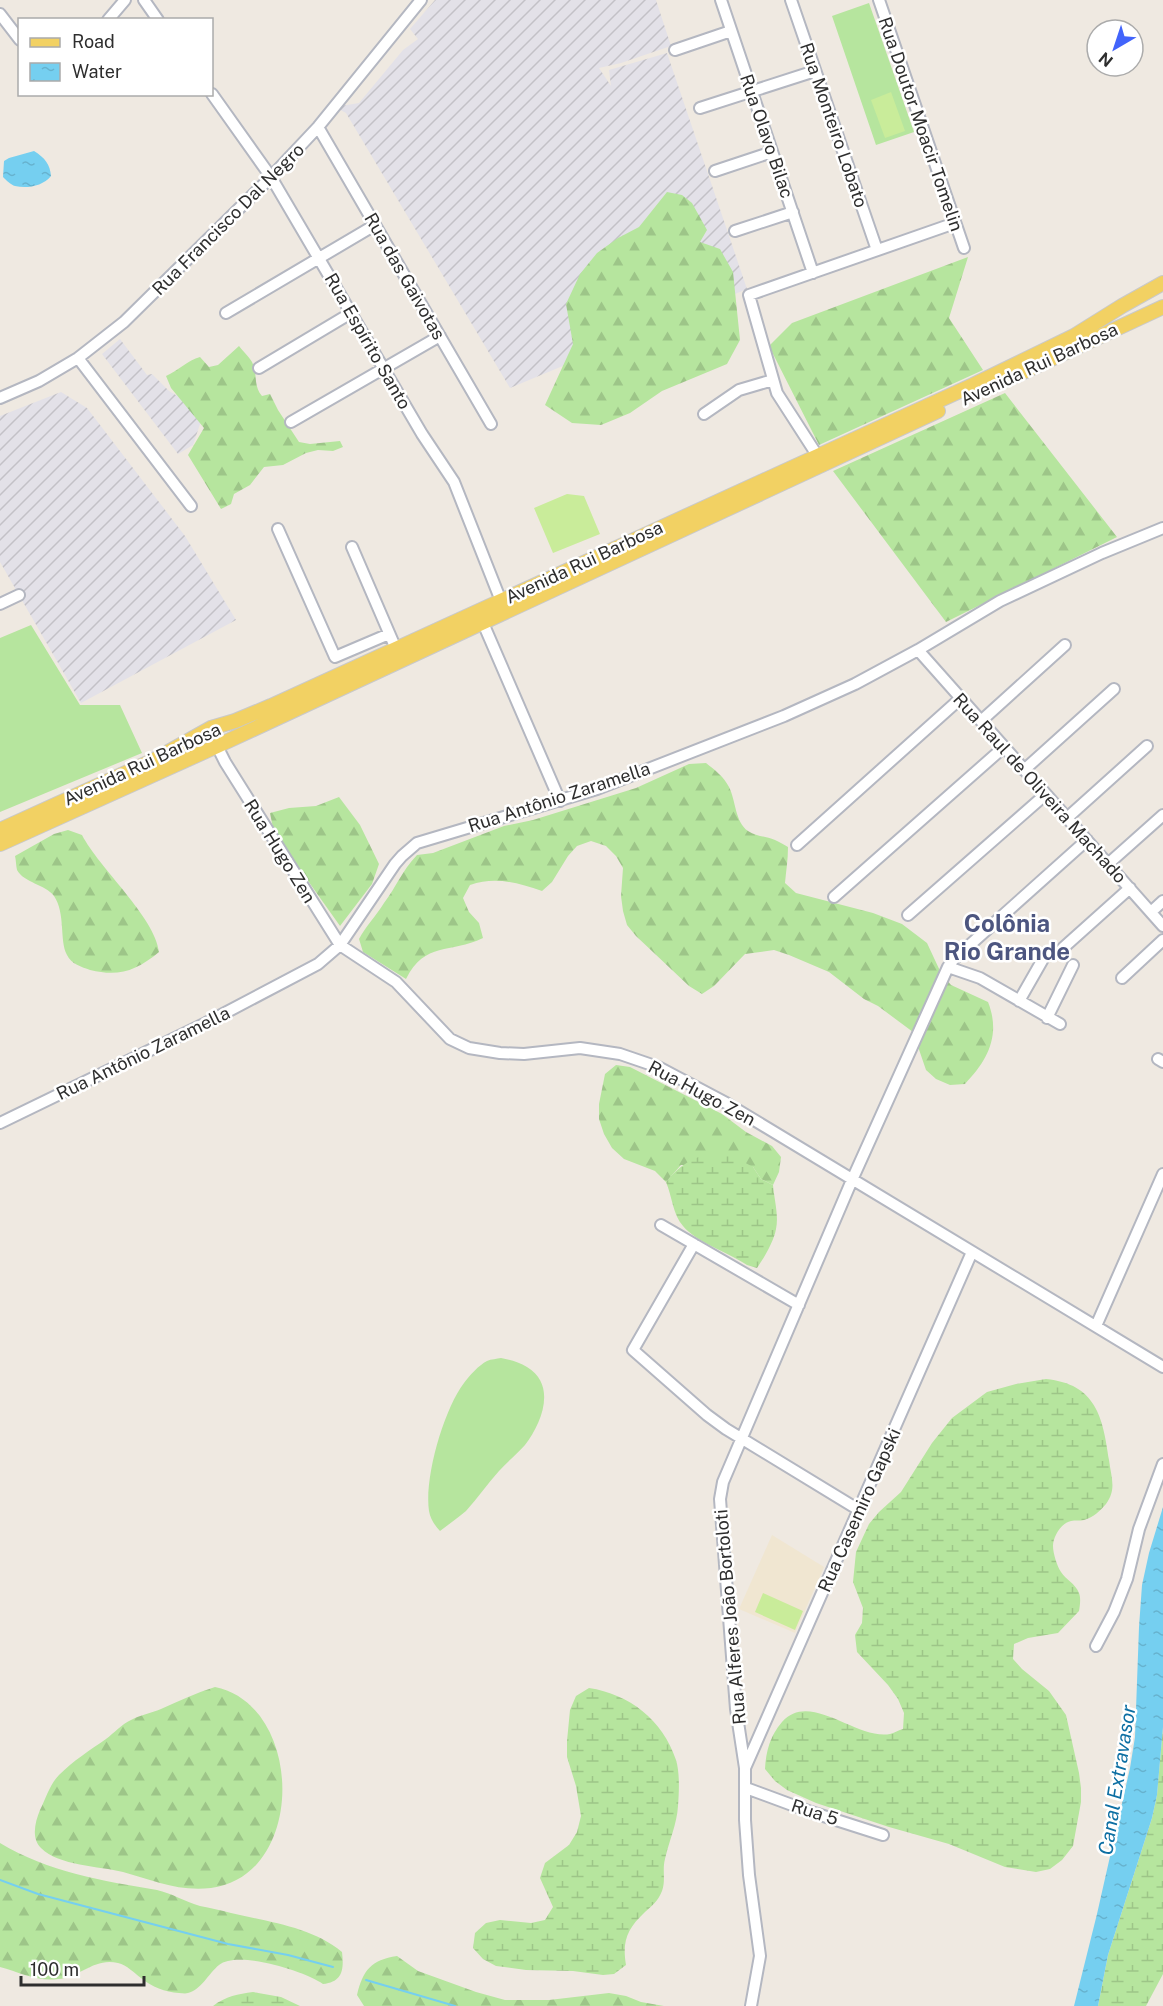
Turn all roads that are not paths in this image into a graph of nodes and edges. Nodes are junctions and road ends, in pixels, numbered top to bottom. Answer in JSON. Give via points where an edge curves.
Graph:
{"nodes":[{"id":1,"x":125,"y":0,"type":"edge"},
{"id":2,"x":144,"y":0,"type":"edge"},
{"id":3,"x":421,"y":0,"type":"edge"},
{"id":4,"x":721,"y":0,"type":"edge"},
{"id":5,"x":791,"y":0,"type":"edge"},
{"id":6,"x":879,"y":0,"type":"edge"},
{"id":7,"x":0,"y":14,"type":"edge"},
{"id":8,"x":110,"y":18,"type":"edge"},
{"id":9,"x":157,"y":18,"type":"edge"},
{"id":10,"x":731,"y":31,"type":"junction"},
{"id":11,"x":18,"y":37,"type":"edge"},
{"id":12,"x":675,"y":50,"type":"dead end"},
{"id":13,"x":815,"y":71,"type":"junction"},
{"id":14,"x":752,"y":91,"type":"junction"},
{"id":15,"x":213,"y":95,"type":"edge"},
{"id":16,"x":700,"y":108,"type":"dead end"},
{"id":17,"x":318,"y":128,"type":"junction"},
{"id":18,"x":772,"y":152,"type":"junction"},
{"id":19,"x":715,"y":171,"type":"dead end"},
{"id":20,"x":271,"y":177,"type":"junction"},
{"id":21,"x":793,"y":212,"type":"junction"},
{"id":22,"x":955,"y":223,"type":"junction"},
{"id":23,"x":375,"y":225,"type":"junction"},
{"id":24,"x":735,"y":231,"type":"dead end"},
{"id":25,"x":964,"y":248,"type":"dead end"},
{"id":26,"x":877,"y":250,"type":"junction"},
{"id":27,"x":319,"y":258,"type":"junction"},
{"id":28,"x":813,"y":273,"type":"junction"},
{"id":29,"x":1163,"y":283,"type":"edge"},
{"id":30,"x":1163,"y":307,"type":"edge"},
{"id":31,"x":226,"y":313,"type":"dead end"},
{"id":32,"x":351,"y":313,"type":"junction"},
{"id":33,"x":440,"y":336,"type":"junction"},
{"id":34,"x":78,"y":358,"type":"junction"},
{"id":35,"x":259,"y":368,"type":"dead end"},
{"id":36,"x":384,"y":369,"type":"junction"},
{"id":37,"x":773,"y":380,"type":"junction"},
{"id":38,"x":0,"y":398,"type":"edge"},
{"id":39,"x":704,"y":414,"type":"dead end"},
{"id":40,"x":291,"y":422,"type":"dead end"},
{"id":41,"x":491,"y":424,"type":"dead end"},
{"id":42,"x":817,"y":455,"type":"junction"},
{"id":43,"x":191,"y":506,"type":"dead end"},
{"id":44,"x":1163,"y":528,"type":"edge"},
{"id":45,"x":278,"y":529,"type":"dead end"},
{"id":46,"x":352,"y":547,"type":"dead end"},
{"id":47,"x":19,"y":595,"type":"dead end"},
{"id":48,"x":501,"y":601,"type":"junction"},
{"id":49,"x":0,"y":604,"type":"edge"},
{"id":50,"x":483,"y":623,"type":"junction"},
{"id":51,"x":389,"y":634,"type":"junction"},
{"id":52,"x":1065,"y":645,"type":"dead end"},
{"id":53,"x":396,"y":649,"type":"junction"},
{"id":54,"x":918,"y":650,"type":"junction"},
{"id":55,"x":1113,"y":689,"type":"dead end"},
{"id":56,"x":961,"y":698,"type":"junction"},
{"id":57,"x":981,"y":721,"type":"junction"},
{"id":58,"x":208,"y":730,"type":"junction"},
{"id":59,"x":1147,"y":746,"type":"dead end"},
{"id":60,"x":215,"y":747,"type":"junction"},
{"id":61,"x":1004,"y":747,"type":"junction"},
{"id":62,"x":1024,"y":770,"type":"junction"},
{"id":63,"x":1046,"y":794,"type":"junction"},
{"id":64,"x":560,"y":801,"type":"junction"},
{"id":65,"x":1163,"y":815,"type":"edge"},
{"id":66,"x":1067,"y":818,"type":"junction"},
{"id":67,"x":0,"y":830,"type":"edge"},
{"id":68,"x":1087,"y":840,"type":"junction"},
{"id":69,"x":0,"y":844,"type":"edge"},
{"id":70,"x":797,"y":844,"type":"dead end"},
{"id":71,"x":1108,"y":864,"type":"junction"},
{"id":72,"x":1130,"y":888,"type":"junction"},
{"id":73,"x":834,"y":897,"type":"dead end"},
{"id":74,"x":1163,"y":901,"type":"edge"},
{"id":75,"x":1151,"y":912,"type":"junction"},
{"id":76,"x":908,"y":915,"type":"dead end"},
{"id":77,"x":1163,"y":926,"type":"edge"},
{"id":78,"x":1163,"y":940,"type":"edge"},
{"id":79,"x":340,"y":945,"type":"junction"},
{"id":80,"x":1064,"y":948,"type":"dead end"},
{"id":81,"x":1047,"y":952,"type":"dead end"},
{"id":82,"x":1073,"y":965,"type":"dead end"},
{"id":83,"x":948,"y":967,"type":"junction"},
{"id":84,"x":1122,"y":978,"type":"dead end"},
{"id":85,"x":1019,"y":1001,"type":"junction"},
{"id":86,"x":1047,"y":1018,"type":"junction"},
{"id":87,"x":1060,"y":1024,"type":"dead end"},
{"id":88,"x":0,"y":1123,"type":"edge"},
{"id":89,"x":1163,"y":1174,"type":"edge"},
{"id":90,"x":852,"y":1180,"type":"junction"},
{"id":91,"x":661,"y":1225,"type":"dead end"},
{"id":92,"x":694,"y":1244,"type":"junction"},
{"id":93,"x":972,"y":1252,"type":"junction"},
{"id":94,"x":799,"y":1305,"type":"junction"},
{"id":95,"x":1096,"y":1326,"type":"junction"},
{"id":96,"x":1163,"y":1367,"type":"edge"},
{"id":97,"x":741,"y":1440,"type":"junction"},
{"id":98,"x":1163,"y":1464,"type":"edge"},
{"id":99,"x":859,"y":1510,"type":"junction"},
{"id":100,"x":1096,"y":1646,"type":"dead end"},
{"id":101,"x":745,"y":1768,"type":"junction"},
{"id":102,"x":746,"y":1788,"type":"junction"},
{"id":103,"x":883,"y":1835,"type":"dead end"},
{"id":104,"x":751,"y":2006,"type":"edge"}],
"edges":[{"from":1,"to":8,"type":"street"},
{"from":2,"to":9,"type":"street"},
{"from":3,"to":17,"type":"street","name":"Rua Francisco Dal Negro"},
{"from":4,"to":10,"type":"street","name":"Rua Olavo Bilac"},
{"from":5,"to":13,"type":"street","name":"Rua Monteiro Lobato"},
{"from":6,"to":22,"type":"street","name":"Rua Doutor Moacir Tomelin"},
{"from":7,"to":11,"type":"street"},
{"from":10,"to":12,"type":"street"},
{"from":10,"to":14,"type":"street","name":"Rua Olavo Bilac"},
{"from":13,"to":14,"type":"street"},
{"from":13,"to":26,"type":"street","name":"Rua Monteiro Lobato"},
{"from":14,"to":16,"type":"street"},
{"from":14,"to":18,"type":"street","name":"Rua Olavo Bilac"},
{"from":15,"to":20,"type":"street","name":"Rua Espírito Santo"},
{"from":17,"to":20,"type":"street","name":"Rua Francisco Dal Negro"},
{"from":17,"to":23,"type":"street","name":"Rua das Gaivotas"},
{"from":18,"to":19,"type":"street"},
{"from":18,"to":21,"type":"street","name":"Rua Olavo Bilac"},
{"from":20,"to":27,"type":"street","name":"Rua Espírito Santo"},
{"from":20,"to":34,"type":"street","name":"Rua Francisco Dal Negro","via":[[124,322]]},
{"from":21,"to":24,"type":"street"},
{"from":21,"to":28,"type":"street","name":"Rua Olavo Bilac"},
{"from":22,"to":25,"type":"street","name":"Rua Doutor Moacir Tomelin"},
{"from":22,"to":26,"type":"street"},
{"from":23,"to":27,"type":"street"},
{"from":23,"to":33,"type":"street","name":"Rua das Gaivotas"},
{"from":26,"to":28,"type":"street"},
{"from":27,"to":31,"type":"street"},
{"from":27,"to":32,"type":"street","name":"Rua Espírito Santo"},
{"from":28,"to":37,"type":"street","via":[[749,295]]},
{"from":29,"to":42,"type":"main road","name":"Avenida Rui Barbosa","via":[[1074,336]]},
{"from":30,"to":50,"type":"main road","name":"Avenida Rui Barbosa"},
{"from":32,"to":35,"type":"street"},
{"from":32,"to":36,"type":"street","name":"Rua Espírito Santo"},
{"from":33,"to":36,"type":"street"},
{"from":33,"to":41,"type":"street","name":"Rua das Gaivotas"},
{"from":34,"to":38,"type":"street","name":"Rua Francisco Dal Negro"},
{"from":34,"to":43,"type":"street"},
{"from":36,"to":40,"type":"street"},
{"from":36,"to":48,"type":"street","name":"Rua Espírito Santo","via":[[454,482]]},
{"from":37,"to":39,"type":"street","via":[[739,390]]},
{"from":37,"to":42,"type":"street","via":[[783,404]]},
{"from":42,"to":48,"type":"main road","name":"Avenida Rui Barbosa"},
{"from":44,"to":54,"type":"street","name":"Rua Antônio Zaramella","via":[[1000,601]]},
{"from":45,"to":51,"type":"street","via":[[335,657]]},
{"from":46,"to":51,"type":"street"},
{"from":47,"to":49,"type":"street"},
{"from":48,"to":53,"type":"main road","name":"Avenida Rui Barbosa"},
{"from":50,"to":60,"type":"main road","name":"Avenida Rui Barbosa"},
{"from":50,"to":64,"type":"street"},
{"from":51,"to":53,"type":"street"},
{"from":52,"to":57,"type":"street"},
{"from":53,"to":58,"type":"main road","name":"Avenida Rui Barbosa"},
{"from":54,"to":56,"type":"street","name":"Rua Raul de Oliveira Machado"},
{"from":54,"to":64,"type":"street","name":"Rua Antônio Zaramella","via":[[784,716]]},
{"from":55,"to":62,"type":"street"},
{"from":56,"to":57,"type":"street","name":"Rua Raul de Oliveira Machado"},
{"from":56,"to":70,"type":"street"},
{"from":57,"to":61,"type":"street","name":"Rua Raul de Oliveira Machado"},
{"from":58,"to":60,"type":"main road","via":[[202,740],[206,746]]},
{"from":58,"to":67,"type":"main road","name":"Avenida Rui Barbosa","via":[[152,761]]},
{"from":59,"to":66,"type":"street"},
{"from":60,"to":69,"type":"main road","name":"Avenida Rui Barbosa"},
{"from":60,"to":79,"type":"street","name":"Rua Hugo Zen"},
{"from":61,"to":62,"type":"street","name":"Rua Raul de Oliveira Machado"},
{"from":61,"to":73,"type":"street"},
{"from":62,"to":63,"type":"street","name":"Rua Raul de Oliveira Machado"},
{"from":63,"to":66,"type":"street","name":"Rua Raul de Oliveira Machado"},
{"from":63,"to":76,"type":"street"},
{"from":64,"to":79,"type":"street","name":"Rua Antônio Zaramella","via":[[417,843],[395,864]]},
{"from":65,"to":71,"type":"street"},
{"from":66,"to":68,"type":"street","name":"Rua Raul de Oliveira Machado"},
{"from":68,"to":71,"type":"street","name":"Rua Raul de Oliveira Machado"},
{"from":68,"to":83,"type":"street"},
{"from":71,"to":72,"type":"street","name":"Rua Raul de Oliveira Machado"},
{"from":72,"to":75,"type":"street","name":"Rua Raul de Oliveira Machado"},
{"from":72,"to":80,"type":"street"},
{"from":74,"to":75,"type":"street"},
{"from":75,"to":77,"type":"street","name":"Rua Raul de Oliveira Machado"},
{"from":78,"to":84,"type":"street"},
{"from":79,"to":88,"type":"street","name":"Rua Antônio Zaramella","via":[[318,964],[231,1010]]},
{"from":79,"to":90,"type":"street","name":"Rua Hugo Zen","via":[[396,982],[458,1043],[513,1054],[593,1049],[638,1059],[700,1089]]},
{"from":81,"to":85,"type":"street"},
{"from":82,"to":86,"type":"street"},
{"from":83,"to":85,"type":"street","via":[[970,973]]},
{"from":83,"to":90,"type":"street","name":"Rua Alferes João Bortoloti"},
{"from":85,"to":86,"type":"street"},
{"from":86,"to":87,"type":"street"},
{"from":89,"to":95,"type":"street"},
{"from":90,"to":93,"type":"street","name":"Rua Hugo Zen"},
{"from":90,"to":94,"type":"street","name":"Rua Alferes João Bortoloti"},
{"from":91,"to":92,"type":"street"},
{"from":92,"to":94,"type":"street"},
{"from":92,"to":97,"type":"street","via":[[633,1350]]},
{"from":93,"to":95,"type":"street","name":"Rua Hugo Zen"},
{"from":93,"to":99,"type":"street","name":"Rua Casemiro Gapski"},
{"from":94,"to":97,"type":"street","name":"Rua Alferes João Bortoloti"},
{"from":95,"to":96,"type":"street","name":"Rua Hugo Zen"},
{"from":97,"to":99,"type":"street"},
{"from":97,"to":101,"type":"street","name":"Rua Alferes João Bortoloti","via":[[720,1499],[736,1708]]},
{"from":98,"to":100,"type":"street","via":[[1139,1529],[1127,1580]]},
{"from":99,"to":101,"type":"street","name":"Rua Casemiro Gapski"},
{"from":101,"to":102,"type":"street","name":"Rua Alferes João Bortoloti"},
{"from":102,"to":103,"type":"street","name":"Rua 5"},
{"from":102,"to":104,"type":"street","name":"Rua Alferes João Bortoloti","via":[[749,1875],[760,1956]]}]}
